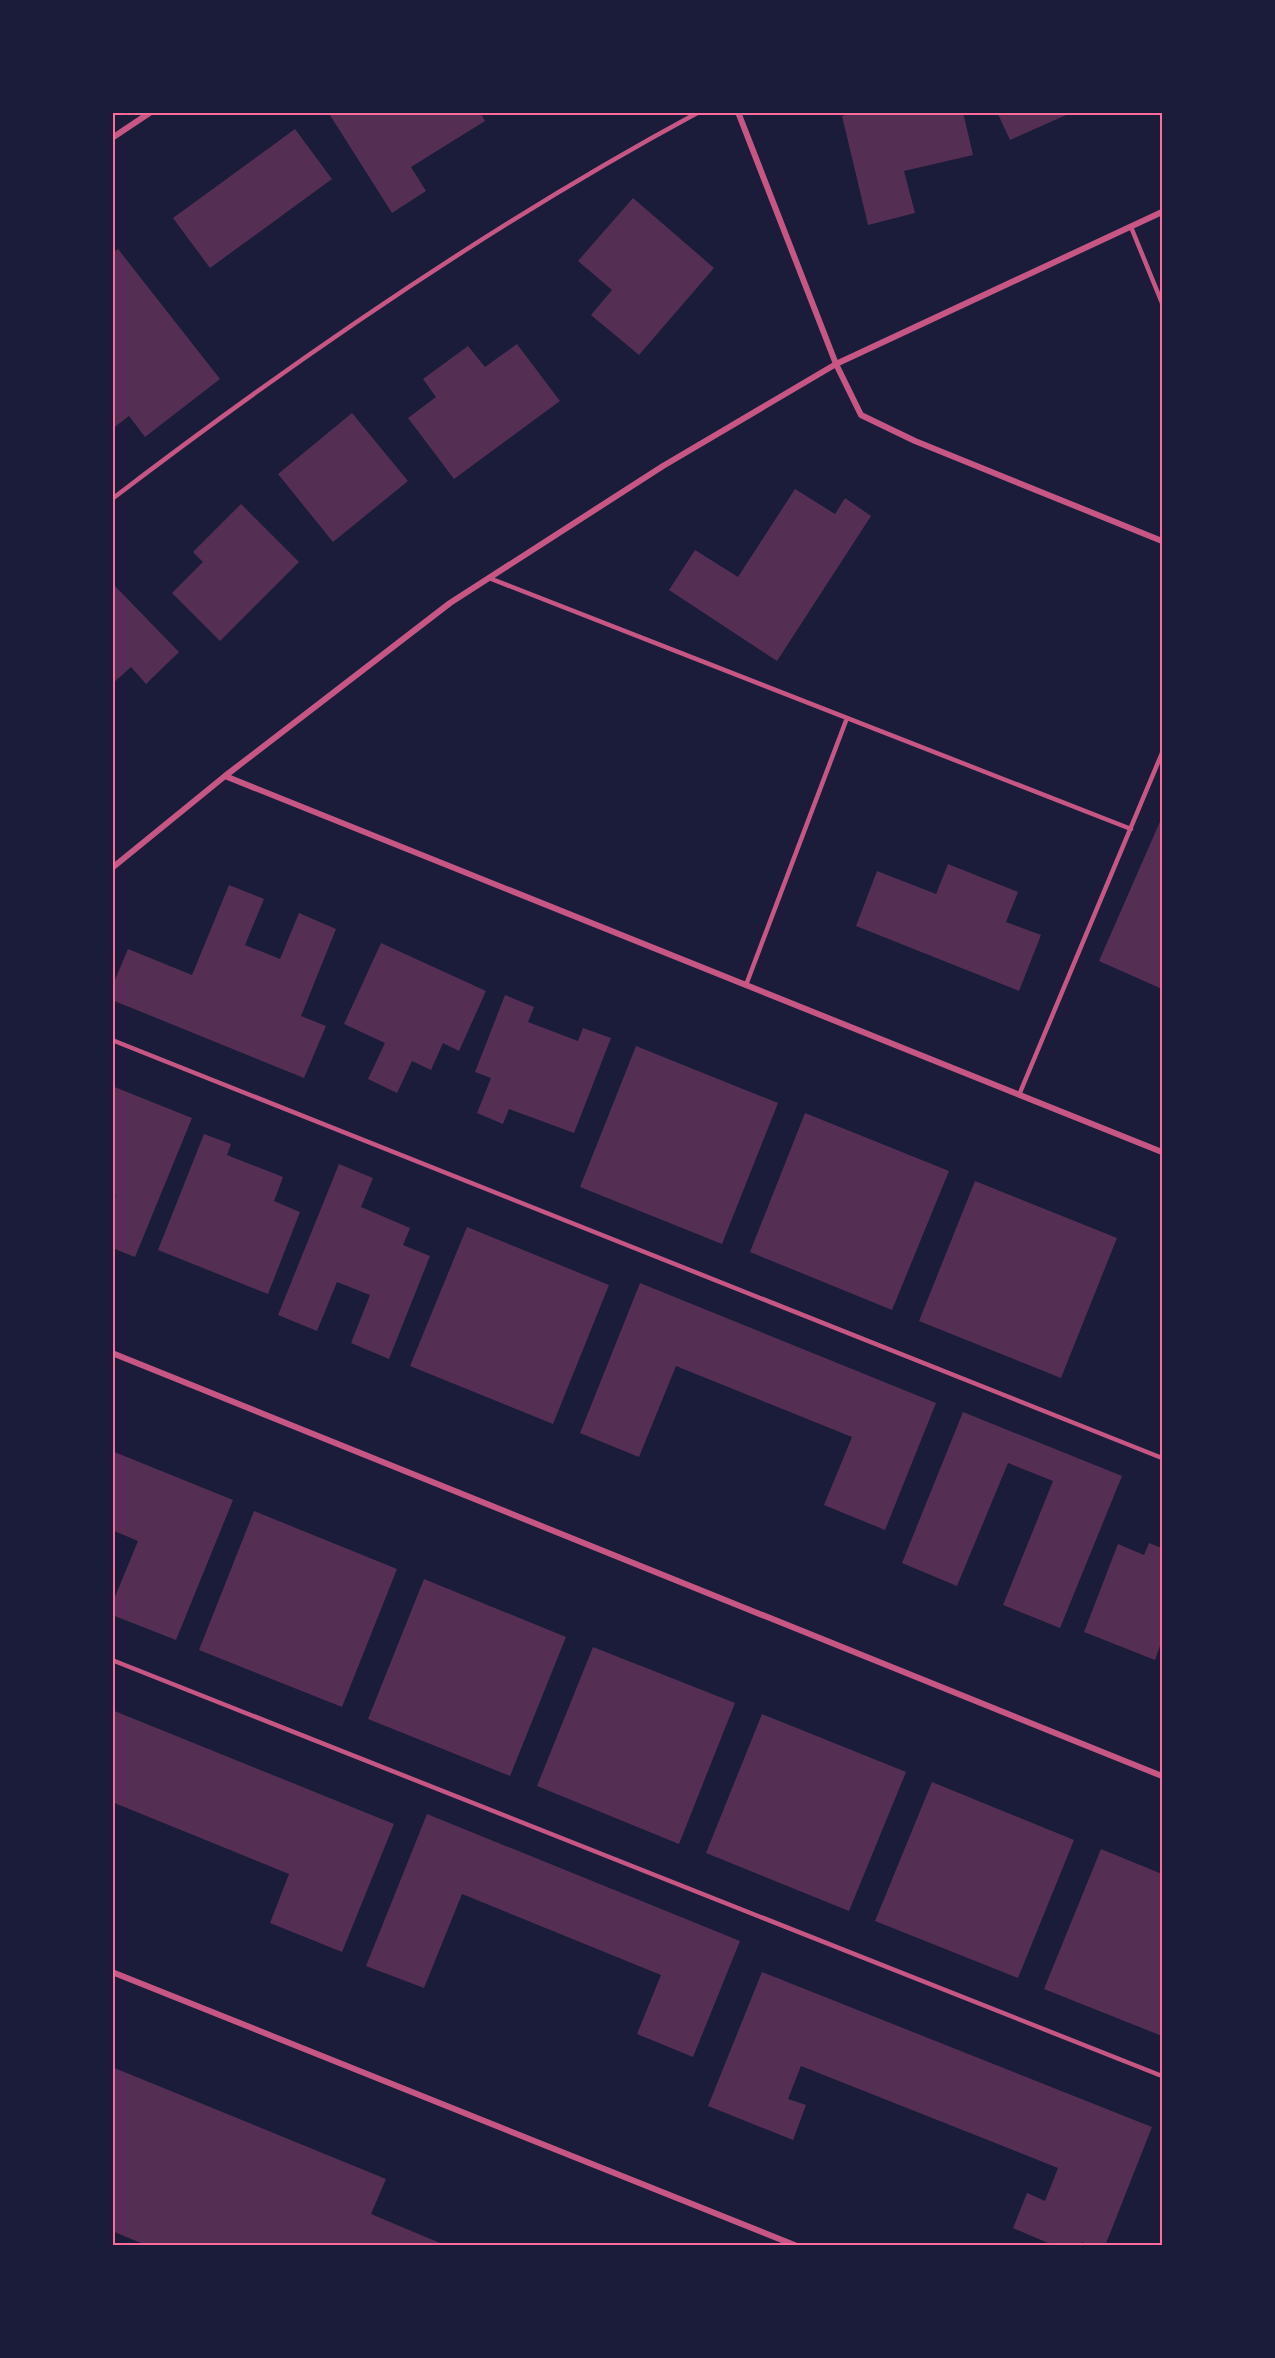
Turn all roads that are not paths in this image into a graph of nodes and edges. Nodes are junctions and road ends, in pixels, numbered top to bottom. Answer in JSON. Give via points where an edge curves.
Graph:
{"nodes":[{"id":1,"x":151,"y":112,"type":"edge"},
{"id":2,"x":699,"y":112,"type":"edge"},
{"id":3,"x":738,"y":112,"type":"edge"},
{"id":4,"x":112,"y":138,"type":"edge"},
{"id":5,"x":1162,"y":212,"type":"edge"},
{"id":6,"x":1131,"y":227,"type":"junction"},
{"id":7,"x":1162,"y":303,"type":"edge"},
{"id":8,"x":836,"y":364,"type":"junction"},
{"id":9,"x":112,"y":499,"type":"edge"},
{"id":10,"x":1162,"y":541,"type":"edge"},
{"id":11,"x":489,"y":578,"type":"junction"},
{"id":12,"x":847,"y":718,"type":"junction"},
{"id":13,"x":1162,"y":753,"type":"edge"},
{"id":14,"x":225,"y":776,"type":"junction"},
{"id":15,"x":1131,"y":829,"type":"junction"},
{"id":16,"x":112,"y":868,"type":"edge"},
{"id":17,"x":746,"y":985,"type":"junction"},
{"id":18,"x":112,"y":1040,"type":"edge"},
{"id":19,"x":1019,"y":1095,"type":"junction"},
{"id":20,"x":1162,"y":1152,"type":"edge"},
{"id":21,"x":112,"y":1353,"type":"edge"},
{"id":22,"x":1162,"y":1458,"type":"edge"},
{"id":23,"x":112,"y":1660,"type":"edge"},
{"id":24,"x":1162,"y":1776,"type":"edge"},
{"id":25,"x":112,"y":1972,"type":"edge"},
{"id":26,"x":1162,"y":2076,"type":"edge"},
{"id":27,"x":798,"y":2246,"type":"edge"}],
"edges":[{"from":1,"to":4,"type":"street"},
{"from":2,"to":9,"type":"lane","via":[[604,163],[461,254],[269,383]]},
{"from":3,"to":8,"type":"street"},
{"from":5,"to":6,"type":"street"},
{"from":6,"to":7,"type":"lane"},
{"from":6,"to":8,"type":"street"},
{"from":8,"to":10,"type":"street","via":[[861,415],[915,441]]},
{"from":8,"to":11,"type":"street","via":[[663,466]]},
{"from":11,"to":12,"type":"lane"},
{"from":11,"to":14,"type":"street","via":[[450,603]]},
{"from":12,"to":15,"type":"lane"},
{"from":12,"to":17,"type":"lane"},
{"from":13,"to":15,"type":"lane"},
{"from":14,"to":16,"type":"street"},
{"from":14,"to":17,"type":"street"},
{"from":15,"to":19,"type":"lane"},
{"from":17,"to":19,"type":"street"},
{"from":18,"to":22,"type":"lane"},
{"from":19,"to":20,"type":"street"},
{"from":21,"to":24,"type":"street"},
{"from":23,"to":26,"type":"lane"},
{"from":25,"to":27,"type":"street"}]}
